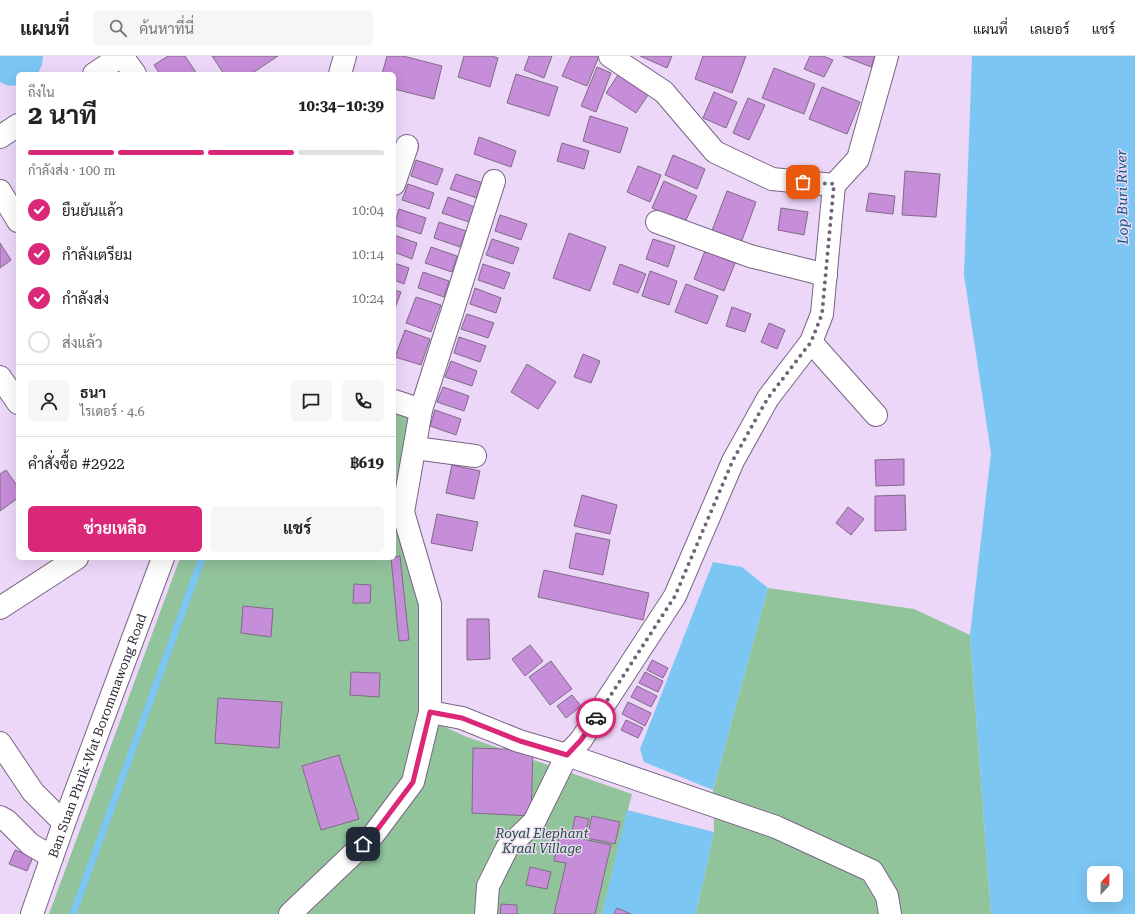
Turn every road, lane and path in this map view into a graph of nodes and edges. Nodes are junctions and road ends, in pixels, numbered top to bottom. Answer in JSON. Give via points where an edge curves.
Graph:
{"nodes":[{"id":1,"x":121,"y":56,"type":"edge"},
{"id":2,"x":345,"y":56,"type":"edge"},
{"id":3,"x":610,"y":56,"type":"edge"},
{"id":4,"x":887,"y":56,"type":"edge"},
{"id":5,"x":97,"y":72,"type":"edge"},
{"id":6,"x":133,"y":72,"type":"edge"},
{"id":7,"x":341,"y":72,"type":"edge"},
{"id":8,"x":16,"y":126,"type":"edge"},
{"id":9,"x":0,"y":137,"type":"edge"},
{"id":10,"x":407,"y":146,"type":"dead end"},
{"id":11,"x":396,"y":178,"type":"edge"},
{"id":12,"x":494,"y":181,"type":"dead end"},
{"id":13,"x":834,"y":184,"type":"junction"},
{"id":14,"x":0,"y":191,"type":"edge"},
{"id":15,"x":16,"y":218,"type":"edge"},
{"id":16,"x":657,"y":222,"type":"dead end"},
{"id":17,"x":826,"y":275,"type":"junction"},
{"id":18,"x":811,"y":342,"type":"junction"},
{"id":19,"x":0,"y":377,"type":"edge"},
{"id":20,"x":16,"y":400,"type":"edge"},
{"id":21,"x":396,"y":402,"type":"edge"},
{"id":22,"x":421,"y":410,"type":"junction"},
{"id":23,"x":876,"y":415,"type":"dead end"},
{"id":24,"x":415,"y":448,"type":"junction"},
{"id":25,"x":475,"y":456,"type":"dead end"},
{"id":26,"x":73,"y":560,"type":"edge"},
{"id":27,"x":162,"y":560,"type":"edge"},
{"id":28,"x":0,"y":608,"type":"edge"},
{"id":29,"x":430,"y":712,"type":"junction"},
{"id":30,"x":0,"y":743,"type":"edge"},
{"id":31,"x":567,"y":755,"type":"junction"},
{"id":32,"x":0,"y":817,"type":"edge"},
{"id":33,"x":64,"y":823,"type":"junction"},
{"id":34,"x":52,"y":857,"type":"junction"},
{"id":35,"x":32,"y":914,"type":"edge"},
{"id":36,"x":290,"y":914,"type":"edge"},
{"id":37,"x":486,"y":914,"type":"edge"},
{"id":38,"x":890,"y":914,"type":"edge"}],
"edges":[{"from":1,"to":5,"type":"street"},
{"from":1,"to":6,"type":"street"},
{"from":2,"to":7,"type":"street"},
{"from":3,"to":13,"type":"street","via":[[664,92],[715,152],[772,179]]},
{"from":4,"to":13,"type":"street","via":[[858,159]]},
{"from":8,"to":9,"type":"street"},
{"from":10,"to":11,"type":"street"},
{"from":12,"to":22,"type":"street"},
{"from":13,"to":17,"type":"street"},
{"from":14,"to":15,"type":"street"},
{"from":16,"to":17,"type":"street","via":[[750,256]]},
{"from":17,"to":18,"type":"street","via":[[822,314]]},
{"from":18,"to":23,"type":"street"},
{"from":18,"to":31,"type":"street","via":[[768,398],[733,460],[675,596],[581,740]]},
{"from":19,"to":20,"type":"street"},
{"from":21,"to":22,"type":"street"},
{"from":22,"to":24,"type":"street"},
{"from":24,"to":25,"type":"street"},
{"from":24,"to":29,"type":"street","via":[[404,512],[430,604]]},
{"from":26,"to":28,"type":"street"},
{"from":27,"to":33,"type":"street","name":"Ban Suan Phrik-Wat Borommawong Road"},
{"from":29,"to":31,"type":"street","via":[[462,718],[520,741]]},
{"from":29,"to":36,"type":"street","via":[[413,782],[374,834]]},
{"from":30,"to":33,"type":"street","via":[[33,792]]},
{"from":31,"to":37,"type":"street","via":[[534,822],[507,848],[488,886]]},
{"from":31,"to":38,"type":"street","via":[[776,827],[872,871],[887,896]]},
{"from":32,"to":34,"type":"street","via":[[30,844]]},
{"from":33,"to":34,"type":"street","name":"Ban Suan Phrik-Wat Borommawong Road"},
{"from":34,"to":35,"type":"street","name":"Ban Suan Phrik-Wat Borommawong Road"}]}
